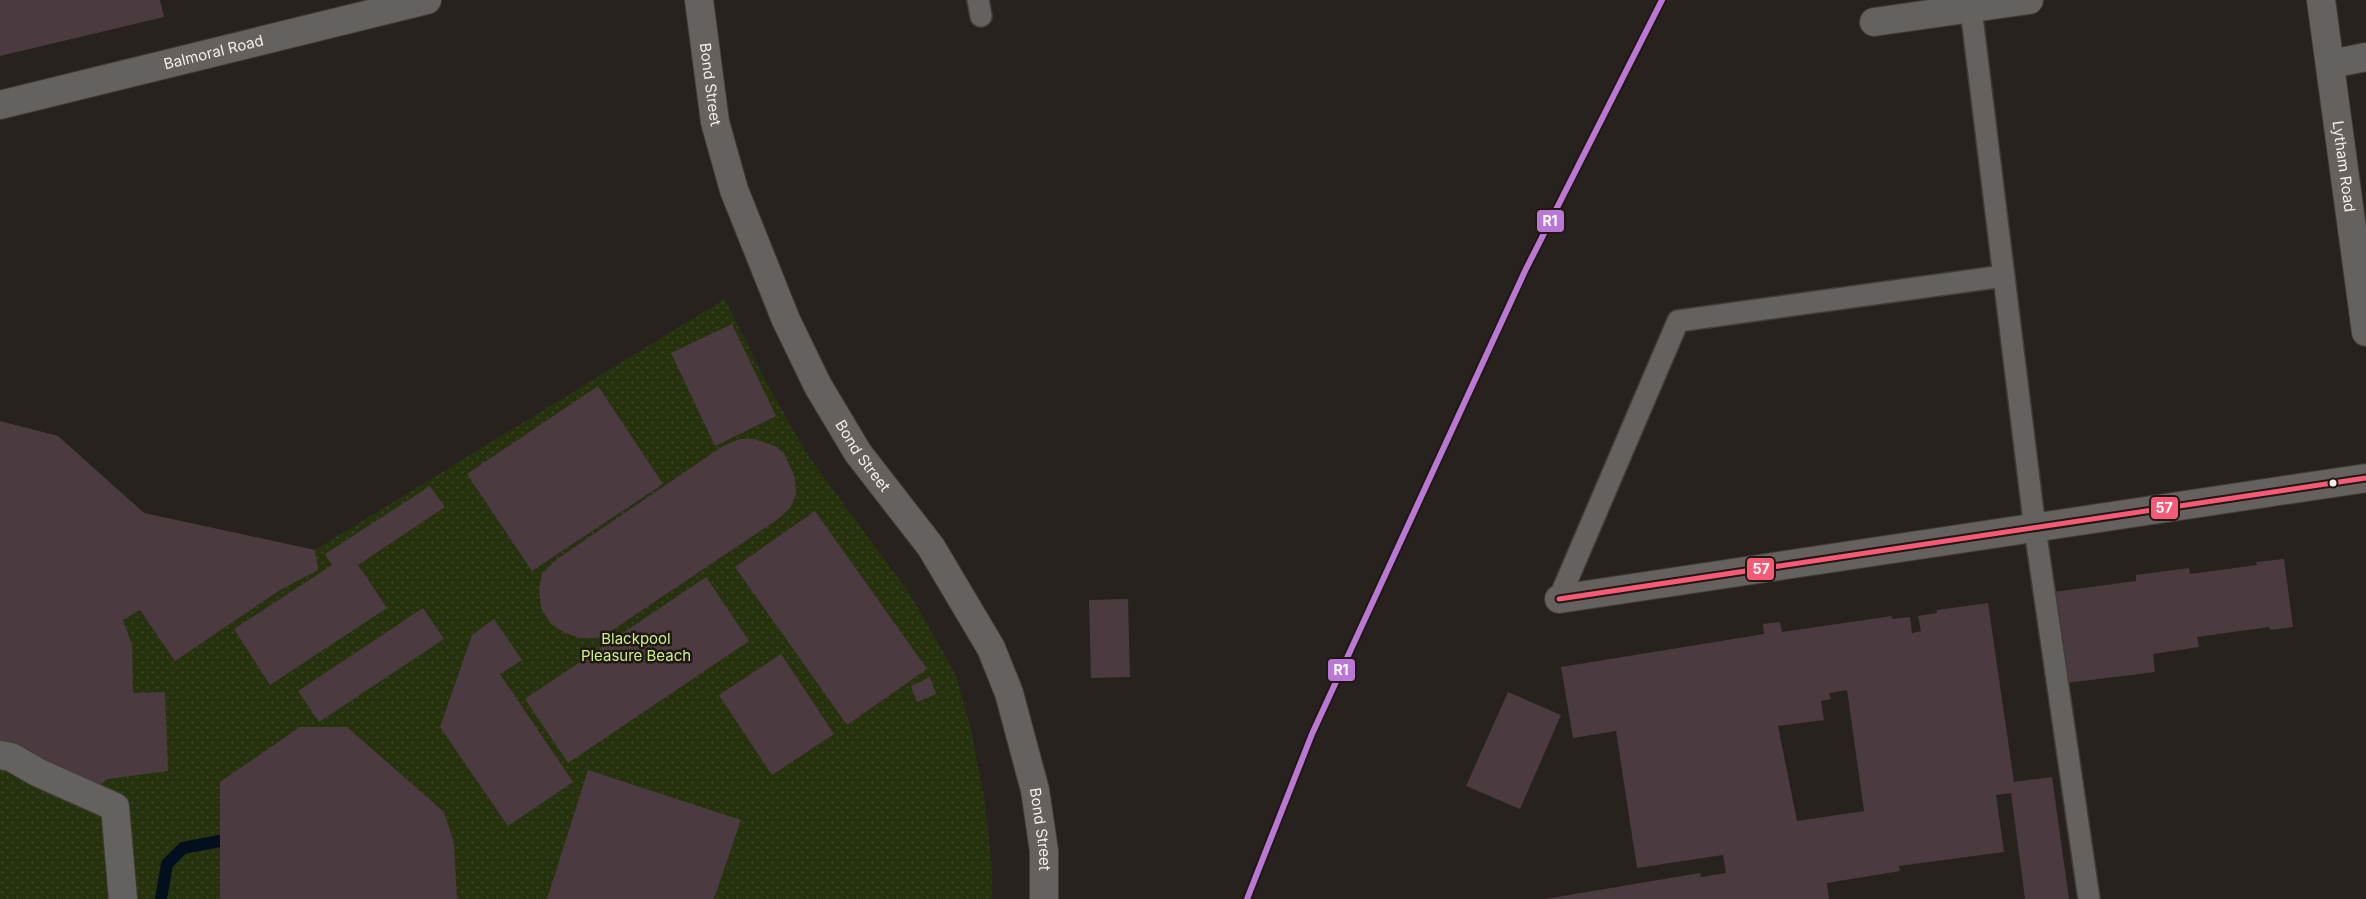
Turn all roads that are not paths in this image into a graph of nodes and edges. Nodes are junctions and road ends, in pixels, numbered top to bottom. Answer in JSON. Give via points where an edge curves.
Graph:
{"nodes":[{"id":1,"x":427,"y":0,"type":"edge"},
{"id":2,"x":699,"y":0,"type":"edge"},
{"id":3,"x":2030,"y":0,"type":"edge"},
{"id":4,"x":2321,"y":0,"type":"edge"},
{"id":5,"x":1971,"y":9,"type":"junction"},
{"id":6,"x":1874,"y":22,"type":"dead end"},
{"id":7,"x":2366,"y":57,"type":"edge"},
{"id":8,"x":2331,"y":64,"type":"junction"},
{"id":9,"x":0,"y":105,"type":"edge"},
{"id":10,"x":2004,"y":276,"type":"junction"},
{"id":11,"x":2366,"y":332,"type":"edge"},
{"id":12,"x":2366,"y":478,"type":"edge"},
{"id":13,"x":2035,"y":529,"type":"junction"},
{"id":14,"x":1559,"y":599,"type":"joint"},
{"id":15,"x":0,"y":755,"type":"edge"},
{"id":16,"x":124,"y":899,"type":"edge"},
{"id":17,"x":1044,"y":899,"type":"edge"},
{"id":18,"x":2089,"y":899,"type":"edge"}],
"edges":[{"from":1,"to":9,"type":"street","name":"Balmoral Road"},
{"from":2,"to":17,"type":"street","name":"Bond Street","via":[[715,122],[734,190],[786,320],[818,386],[858,452],[931,547],[991,648],[1009,692],[1035,790],[1044,851]]},
{"from":3,"to":5,"type":"street"},
{"from":4,"to":8,"type":"street","name":"Lytham Road"},
{"from":5,"to":6,"type":"street"},
{"from":5,"to":10,"type":"lane"},
{"from":7,"to":8,"type":"street"},
{"from":8,"to":11,"type":"street","name":"Lytham Road"},
{"from":10,"to":13,"type":"lane"},
{"from":10,"to":14,"type":"lane","via":[[1678,321]]},
{"from":12,"to":13,"type":"street"},
{"from":13,"to":14,"type":"street"},
{"from":13,"to":18,"type":"lane"},
{"from":15,"to":16,"type":"street","via":[[11,757],[115,807]]}]}
